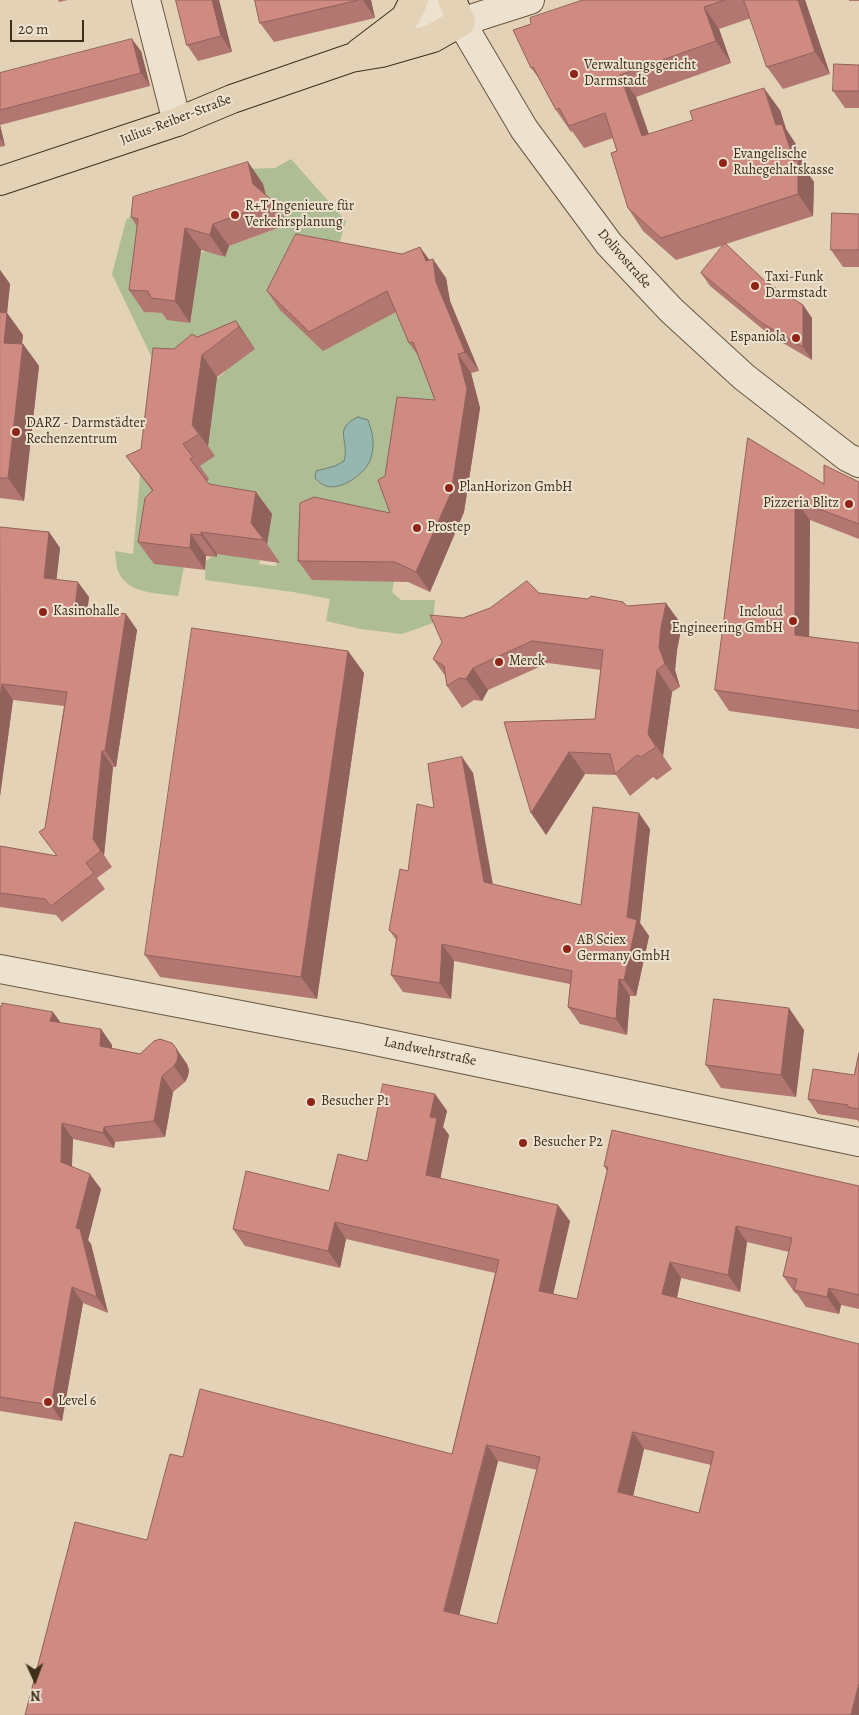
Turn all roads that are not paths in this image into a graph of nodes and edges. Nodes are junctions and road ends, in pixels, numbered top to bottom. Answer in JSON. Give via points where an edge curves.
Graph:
{"nodes":[{"id":1,"x":146,"y":0,"type":"edge"},
{"id":2,"x":530,"y":0,"type":"edge"},
{"id":3,"x":410,"y":9,"type":"edge"},
{"id":4,"x":456,"y":11,"type":"edge"},
{"id":5,"x":351,"y":58,"type":"junction"},
{"id":6,"x":177,"y":122,"type":"junction"},
{"id":7,"x":0,"y":181,"type":"edge"},
{"id":8,"x":859,"y":463,"type":"edge"},
{"id":9,"x":0,"y":969,"type":"edge"},
{"id":10,"x":859,"y":1142,"type":"edge"}],
"edges":[{"from":1,"to":6,"type":"street"},
{"from":2,"to":4,"type":"street","name":"Julius-Reiber-Straße"},
{"from":3,"to":4,"type":"street","via":[[433,13]]},
{"from":3,"to":5,"type":"main road","name":"Julius-Reiber-Straße"},
{"from":4,"to":5,"type":"main road","name":"Julius-Reiber-Straße","via":[[433,38]]},
{"from":4,"to":8,"type":"street","name":"Dolivostraße","via":[[524,129],[609,244],[671,310],[744,377]]},
{"from":5,"to":6,"type":"main road","name":"Julius-Reiber-Straße","via":[[232,99]]},
{"from":6,"to":7,"type":"main road","name":"Julius-Reiber-Straße"},
{"from":9,"to":10,"type":"street","name":"Landwehrstraße","via":[[356,1037]]}]}
